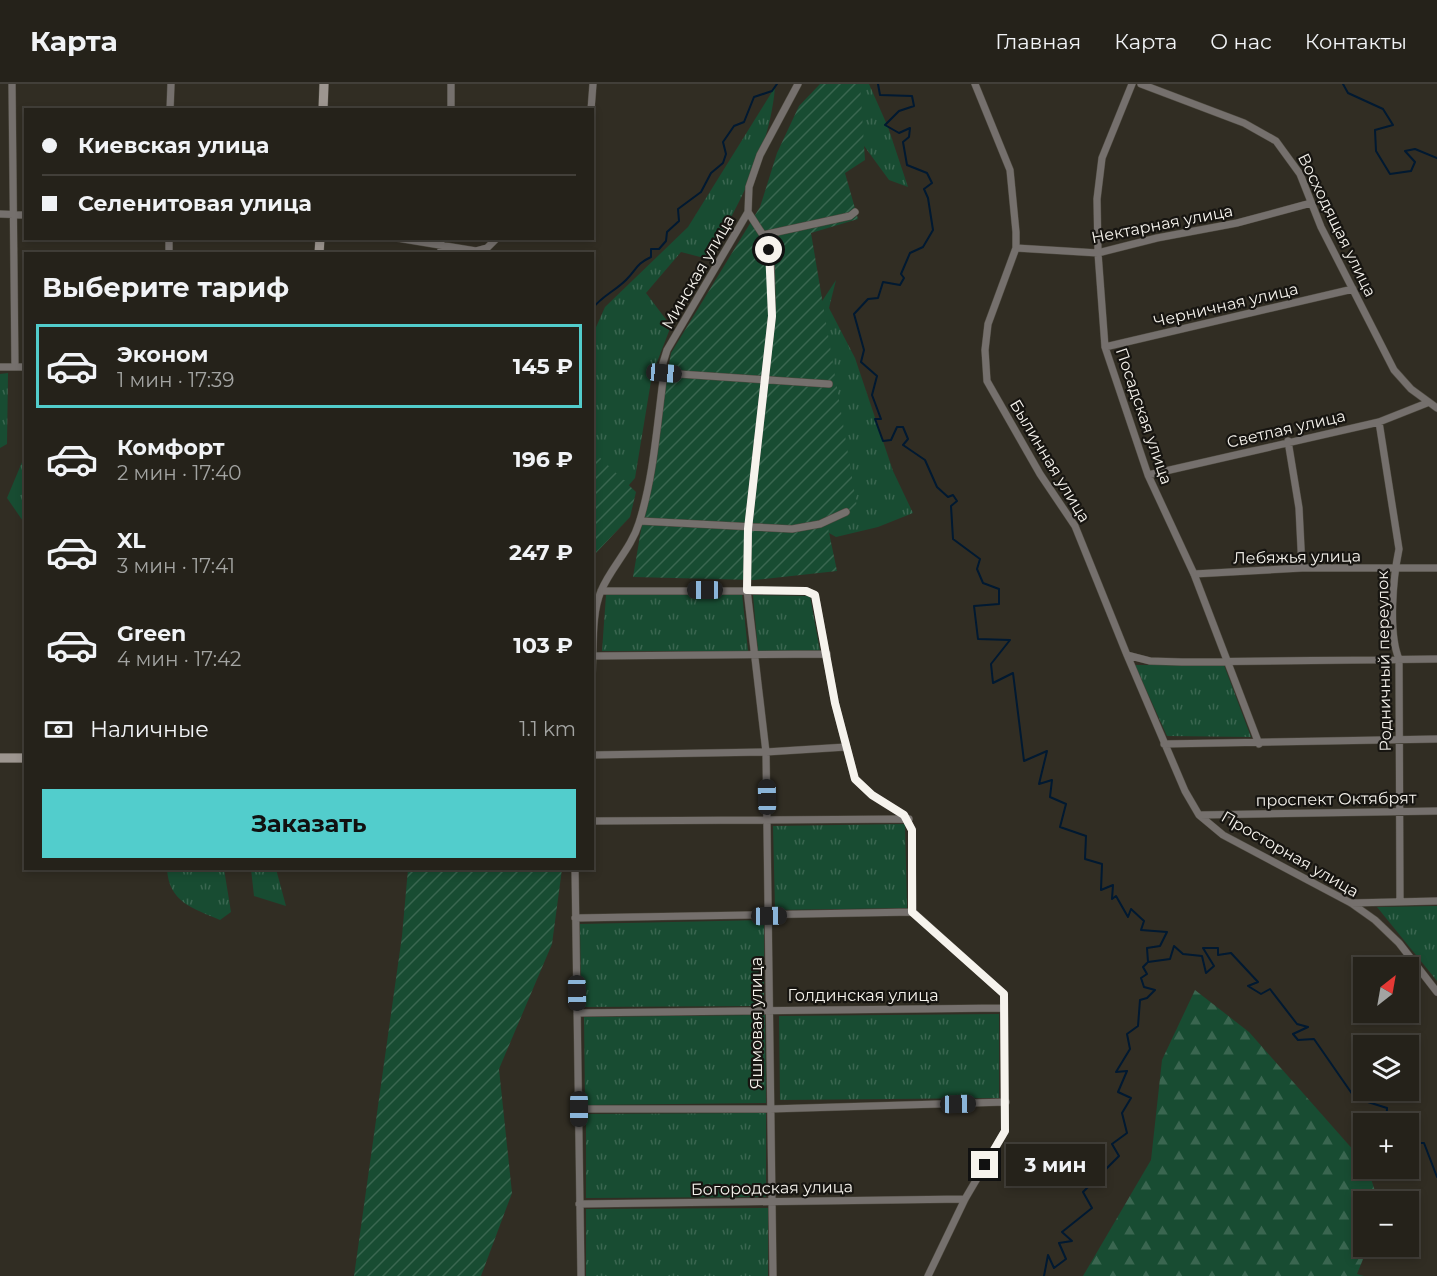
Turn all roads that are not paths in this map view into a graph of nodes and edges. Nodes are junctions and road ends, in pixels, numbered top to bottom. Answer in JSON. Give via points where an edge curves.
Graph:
{"nodes":[{"id":1,"x":12,"y":84,"type":"edge"},
{"id":2,"x":171,"y":84,"type":"edge"},
{"id":3,"x":324,"y":84,"type":"edge"},
{"id":4,"x":451,"y":84,"type":"edge"},
{"id":5,"x":593,"y":84,"type":"edge"},
{"id":6,"x":798,"y":84,"type":"edge"},
{"id":7,"x":975,"y":84,"type":"edge"},
{"id":8,"x":1132,"y":84,"type":"edge"},
{"id":9,"x":1141,"y":84,"type":"edge"},
{"id":10,"x":170,"y":108,"type":"edge"},
{"id":11,"x":323,"y":108,"type":"edge"},
{"id":12,"x":451,"y":108,"type":"edge"},
{"id":13,"x":591,"y":108,"type":"edge"},
{"id":14,"x":1311,"y":203,"type":"junction"},
{"id":15,"x":855,"y":212,"type":"dead end"},
{"id":16,"x":748,"y":213,"type":"junction"},
{"id":17,"x":0,"y":214,"type":"edge"},
{"id":18,"x":15,"y":214,"type":"junction"},
{"id":19,"x":24,"y":214,"type":"edge"},
{"id":20,"x":763,"y":235,"type":"junction"},
{"id":21,"x":408,"y":240,"type":"edge"},
{"id":22,"x":495,"y":240,"type":"edge"},
{"id":23,"x":441,"y":246,"type":"edge"},
{"id":24,"x":1016,"y":248,"type":"junction"},
{"id":25,"x":1098,"y":253,"type":"junction"},
{"id":26,"x":1353,"y":290,"type":"junction"},
{"id":27,"x":1105,"y":347,"type":"junction"},
{"id":28,"x":0,"y":367,"type":"edge"},
{"id":29,"x":15,"y":367,"type":"junction"},
{"id":30,"x":24,"y":367,"type":"edge"},
{"id":31,"x":664,"y":373,"type":"junction"},
{"id":32,"x":765,"y":381,"type":"junction"},
{"id":33,"x":829,"y":384,"type":"dead end"},
{"id":34,"x":1427,"y":403,"type":"junction"},
{"id":35,"x":1437,"y":408,"type":"edge"},
{"id":36,"x":1379,"y":422,"type":"junction"},
{"id":37,"x":1288,"y":441,"type":"junction"},
{"id":38,"x":1148,"y":475,"type":"junction"},
{"id":39,"x":846,"y":512,"type":"dead end"},
{"id":40,"x":640,"y":521,"type":"junction"},
{"id":41,"x":748,"y":529,"type":"junction"},
{"id":42,"x":1302,"y":568,"type":"junction"},
{"id":43,"x":1437,"y":568,"type":"edge"},
{"id":44,"x":1395,"y":570,"type":"junction"},
{"id":45,"x":1194,"y":574,"type":"junction"},
{"id":46,"x":747,"y":590,"type":"junction"},
{"id":47,"x":601,"y":591,"type":"junction"},
{"id":48,"x":594,"y":644,"type":"edge"},
{"id":49,"x":827,"y":654,"type":"junction"},
{"id":50,"x":1127,"y":654,"type":"junction"},
{"id":51,"x":754,"y":656,"type":"junction"},
{"id":52,"x":594,"y":657,"type":"edge"},
{"id":53,"x":1399,"y":659,"type":"junction"},
{"id":54,"x":1437,"y":659,"type":"edge"},
{"id":55,"x":1228,"y":662,"type":"junction"},
{"id":56,"x":1437,"y":739,"type":"edge"},
{"id":57,"x":1399,"y":740,"type":"junction"},
{"id":58,"x":1164,"y":744,"type":"junction"},
{"id":59,"x":1259,"y":744,"type":"junction"},
{"id":60,"x":846,"y":747,"type":"junction"},
{"id":61,"x":766,"y":752,"type":"junction"},
{"id":62,"x":594,"y":755,"type":"edge"},
{"id":63,"x":24,"y":758,"type":"edge"},
{"id":64,"x":0,"y":759,"type":"edge"},
{"id":65,"x":1399,"y":811,"type":"junction"},
{"id":66,"x":1437,"y":811,"type":"edge"},
{"id":67,"x":1200,"y":814,"type":"junction"},
{"id":68,"x":909,"y":819,"type":"junction"},
{"id":69,"x":768,"y":820,"type":"junction"},
{"id":70,"x":594,"y":821,"type":"edge"},
{"id":71,"x":575,"y":870,"type":"edge"},
{"id":72,"x":1437,"y":901,"type":"edge"},
{"id":73,"x":1400,"y":902,"type":"junction"},
{"id":74,"x":1351,"y":903,"type":"junction"},
{"id":75,"x":912,"y":912,"type":"junction"},
{"id":76,"x":769,"y":916,"type":"junction"},
{"id":77,"x":575,"y":918,"type":"junction"},
{"id":78,"x":1436,"y":990,"type":"edge"},
{"id":79,"x":1004,"y":1008,"type":"junction"},
{"id":80,"x":770,"y":1009,"type":"junction"},
{"id":81,"x":578,"y":1013,"type":"junction"},
{"id":82,"x":1006,"y":1102,"type":"junction"},
{"id":83,"x":770,"y":1108,"type":"junction"},
{"id":84,"x":579,"y":1109,"type":"junction"},
{"id":85,"x":965,"y":1199,"type":"junction"},
{"id":86,"x":772,"y":1202,"type":"junction"},
{"id":87,"x":579,"y":1204,"type":"junction"},
{"id":88,"x":581,"y":1276,"type":"edge"},
{"id":89,"x":773,"y":1276,"type":"edge"},
{"id":90,"x":928,"y":1276,"type":"edge"}],
"edges":[{"from":1,"to":18,"type":"street"},
{"from":2,"to":10,"type":"street"},
{"from":3,"to":11,"type":"street"},
{"from":4,"to":12,"type":"street"},
{"from":5,"to":13,"type":"street"},
{"from":6,"to":16,"type":"street","via":[[760,156],[749,187]]},
{"from":7,"to":24,"type":"street","name":"Былинная улица","via":[[1010,170]]},
{"from":8,"to":25,"type":"street","name":"Посадская улица","via":[[1102,158],[1097,200]]},
{"from":9,"to":14,"type":"street","name":"Восходящая улица","via":[[1244,123],[1276,141],[1300,174]]},
{"from":14,"to":25,"type":"street","name":"Нектарная улица"},
{"from":14,"to":26,"type":"street","name":"Восходящая улица"},
{"from":15,"to":20,"type":"street"},
{"from":16,"to":20,"type":"street","name":"Яшмовая улица"},
{"from":16,"to":31,"type":"street","name":"Минская улица","via":[[667,350]]},
{"from":17,"to":18,"type":"street"},
{"from":18,"to":19,"type":"street"},
{"from":18,"to":29,"type":"street"},
{"from":20,"to":32,"type":"street","name":"Яшмовая улица","via":[[771,266],[772,316]]},
{"from":21,"to":23,"type":"street"},
{"from":22,"to":23,"type":"street","via":[[476,251]]},
{"from":24,"to":25,"type":"street","name":"Нектарная улица"},
{"from":24,"to":50,"type":"street","name":"Былинная улица","via":[[988,324],[987,381],[1075,526]]},
{"from":25,"to":27,"type":"street","name":"Посадская улица"},
{"from":26,"to":27,"type":"street","name":"Черничная улица"},
{"from":26,"to":34,"type":"street","name":"Восходящая улица","via":[[1394,370]]},
{"from":27,"to":38,"type":"street","name":"Посадская улица"},
{"from":28,"to":29,"type":"street"},
{"from":29,"to":30,"type":"street"},
{"from":31,"to":32,"type":"street"},
{"from":31,"to":40,"type":"street","name":"Минская улица"},
{"from":32,"to":33,"type":"street"},
{"from":32,"to":41,"type":"street","name":"Яшмовая улица"},
{"from":34,"to":35,"type":"street","name":"Восходящая улица"},
{"from":34,"to":36,"type":"street","name":"Светлая улица"},
{"from":36,"to":37,"type":"street","name":"Светлая улица"},
{"from":36,"to":44,"type":"street","name":"Родничный переулок","via":[[1399,549]]},
{"from":37,"to":38,"type":"street","name":"Светлая улица"},
{"from":37,"to":42,"type":"street","via":[[1299,508]]},
{"from":38,"to":45,"type":"street","name":"Посадская улица"},
{"from":39,"to":41,"type":"street","via":[[820,524],[792,529]]},
{"from":40,"to":41,"type":"street"},
{"from":40,"to":47,"type":"street","name":"Минская улица","via":[[633,540]]},
{"from":41,"to":46,"type":"street","name":"Яшмовая улица"},
{"from":42,"to":44,"type":"street","name":"Лебяжья улица"},
{"from":42,"to":45,"type":"street","name":"Лебяжья улица"},
{"from":43,"to":44,"type":"street","name":"Лебяжья улица"},
{"from":44,"to":53,"type":"street","name":"Родничный переулок","via":[[1394,647]]},
{"from":45,"to":55,"type":"street","name":"Посадская улица"},
{"from":46,"to":47,"type":"street"},
{"from":46,"to":49,"type":"street","via":[[806,591],[815,595]]},
{"from":46,"to":51,"type":"street","name":"Яшмовая улица"},
{"from":47,"to":48,"type":"street"},
{"from":49,"to":51,"type":"street"},
{"from":49,"to":60,"type":"street"},
{"from":50,"to":55,"type":"street","via":[[1150,661]]},
{"from":50,"to":58,"type":"street","name":"Просторная улица"},
{"from":51,"to":52,"type":"street"},
{"from":51,"to":61,"type":"street","name":"Яшмовая улица"},
{"from":53,"to":54,"type":"street"},
{"from":53,"to":55,"type":"street"},
{"from":53,"to":57,"type":"street","name":"Родничный переулок"},
{"from":55,"to":59,"type":"street","name":"Посадская улица"},
{"from":56,"to":57,"type":"street"},
{"from":57,"to":59,"type":"street"},
{"from":57,"to":65,"type":"street","name":"Родничный переулок"},
{"from":58,"to":59,"type":"street"},
{"from":58,"to":67,"type":"street","name":"Просторная улица"},
{"from":60,"to":61,"type":"street"},
{"from":60,"to":68,"type":"street","via":[[855,779]]},
{"from":61,"to":62,"type":"street"},
{"from":61,"to":69,"type":"street","name":"Яшмовая улица"},
{"from":63,"to":64,"type":"street"},
{"from":65,"to":66,"type":"street","name":"проспект Октябрят"},
{"from":65,"to":67,"type":"street","name":"проспект Октябрят"},
{"from":65,"to":73,"type":"street","name":"Родничный переулок"},
{"from":67,"to":74,"type":"street","name":"Просторная улица","via":[[1223,835]]},
{"from":68,"to":69,"type":"street"},
{"from":68,"to":75,"type":"street"},
{"from":69,"to":70,"type":"street"},
{"from":69,"to":76,"type":"street","name":"Яшмовая улица"},
{"from":71,"to":77,"type":"street"},
{"from":72,"to":73,"type":"street"},
{"from":73,"to":74,"type":"street"},
{"from":74,"to":78,"type":"street","name":"Просторная улица","via":[[1399,943]]},
{"from":75,"to":76,"type":"street"},
{"from":75,"to":79,"type":"street","via":[[998,986],[1004,994]]},
{"from":76,"to":77,"type":"street"},
{"from":76,"to":80,"type":"street","name":"Яшмовая улица"},
{"from":77,"to":81,"type":"street"},
{"from":79,"to":80,"type":"street","name":"Голдинская улица"},
{"from":79,"to":82,"type":"street"},
{"from":80,"to":81,"type":"street","name":"Голдинская улица"},
{"from":80,"to":83,"type":"street","name":"Яшмовая улица"},
{"from":81,"to":84,"type":"street"},
{"from":82,"to":83,"type":"street"},
{"from":82,"to":85,"type":"street","via":[[1005,1131]]},
{"from":83,"to":84,"type":"street"},
{"from":83,"to":86,"type":"street","name":"Яшмовая улица"},
{"from":84,"to":87,"type":"street"},
{"from":85,"to":86,"type":"street","name":"Богородская улица"},
{"from":85,"to":90,"type":"street"},
{"from":86,"to":87,"type":"street","name":"Богородская улица"},
{"from":86,"to":89,"type":"street","name":"Яшмовая улица"},
{"from":87,"to":88,"type":"street"}]}
